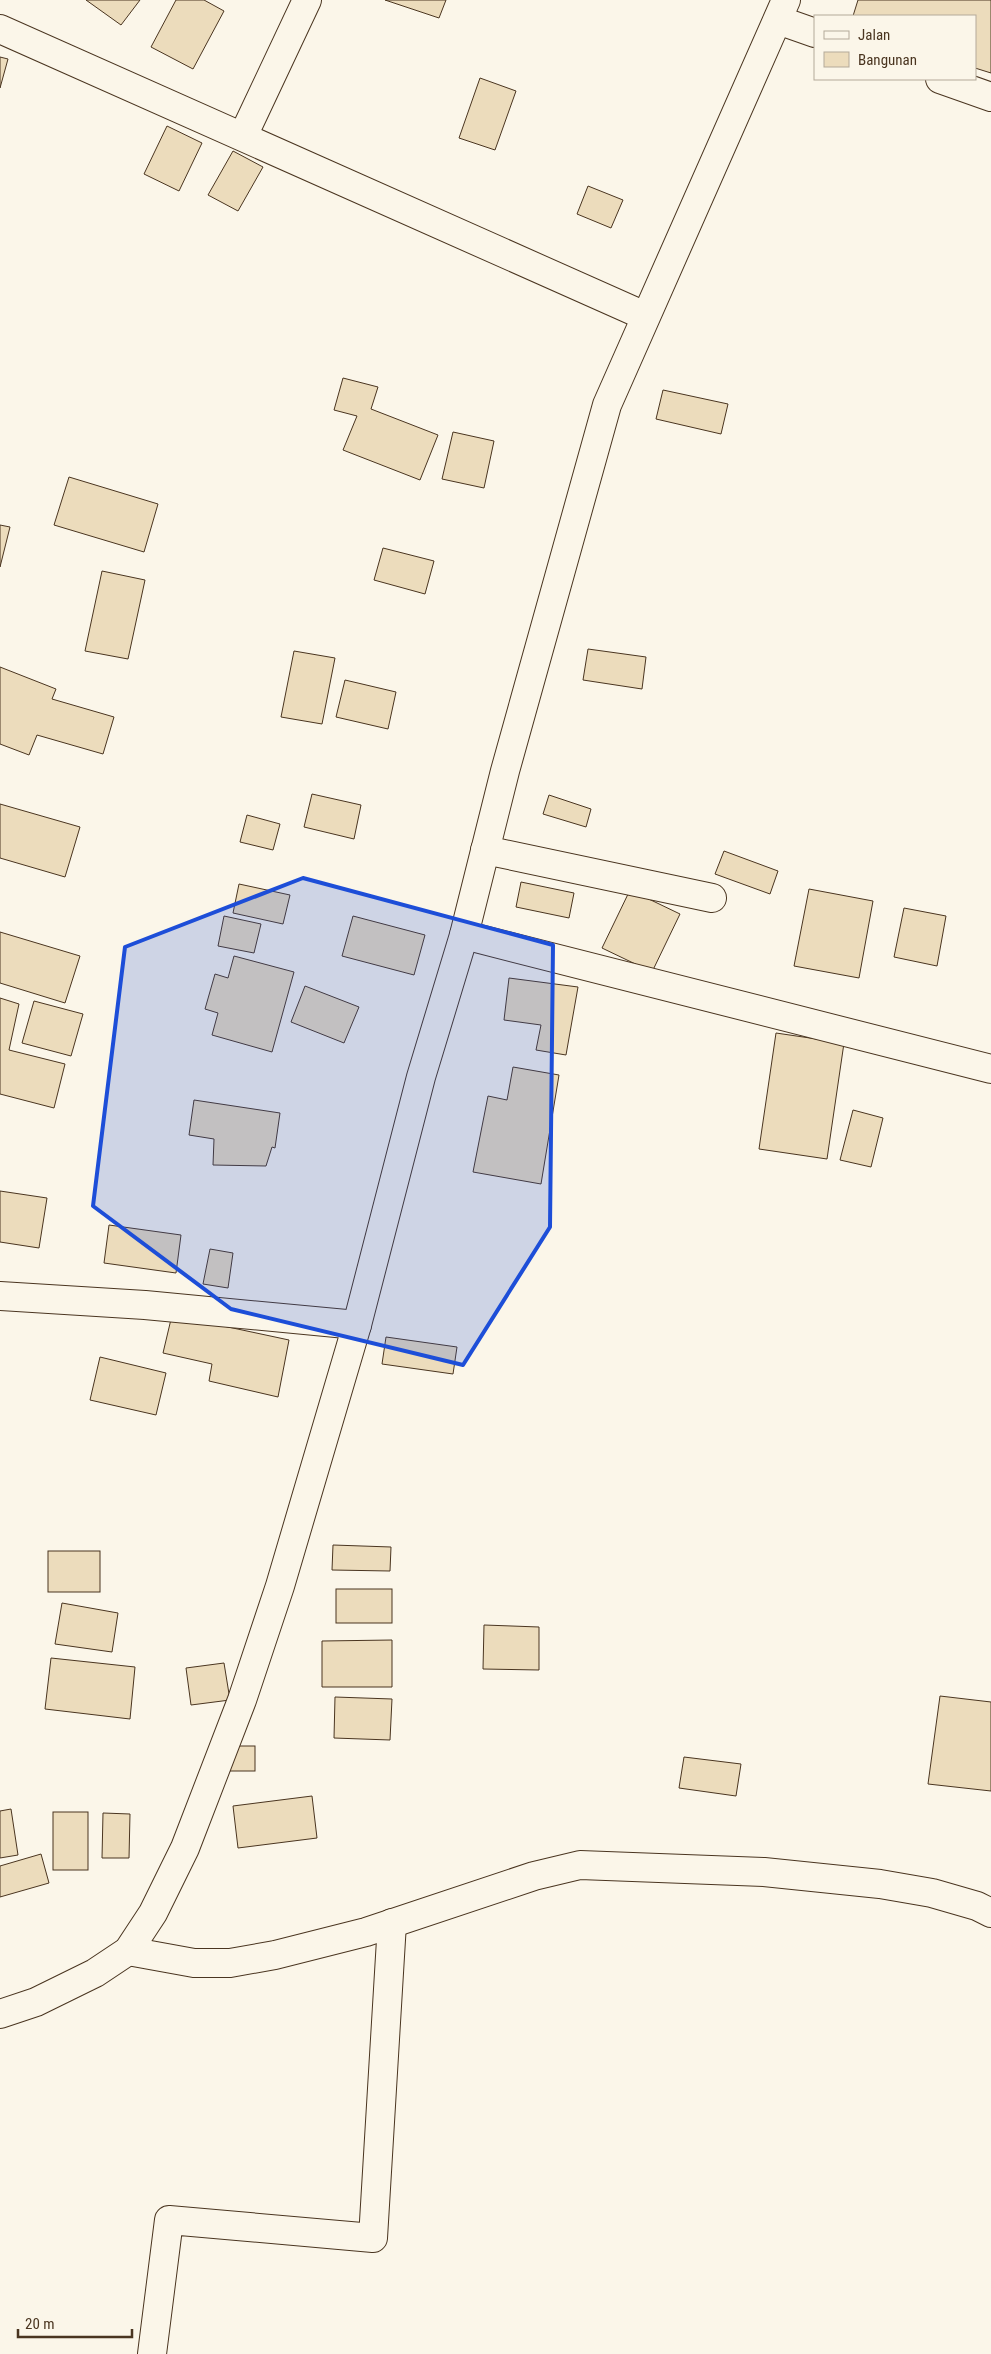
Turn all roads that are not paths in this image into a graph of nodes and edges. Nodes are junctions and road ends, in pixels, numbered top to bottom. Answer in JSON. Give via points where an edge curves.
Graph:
{"nodes":[{"id":1,"x":307,"y":0,"type":"edge"},
{"id":2,"x":782,"y":10,"type":"edge"},
{"id":3,"x":0,"y":29,"type":"edge"},
{"id":4,"x":814,"y":33,"type":"edge"},
{"id":5,"x":943,"y":80,"type":"edge"},
{"id":6,"x":991,"y":97,"type":"edge"},
{"id":7,"x":243,"y":136,"type":"junction"},
{"id":8,"x":645,"y":316,"type":"junction"},
{"id":9,"x":485,"y":850,"type":"junction"},
{"id":10,"x":712,"y":898,"type":"dead end"},
{"id":11,"x":464,"y":935,"type":"junction"},
{"id":12,"x":991,"y":1069,"type":"edge"},
{"id":13,"x":0,"y":1296,"type":"edge"},
{"id":14,"x":357,"y":1325,"type":"junction"},
{"id":15,"x":991,"y":1913,"type":"edge"},
{"id":16,"x":392,"y":1923,"type":"junction"},
{"id":17,"x":128,"y":1951,"type":"junction"},
{"id":18,"x":0,"y":2014,"type":"edge"},
{"id":19,"x":152,"y":2354,"type":"edge"}],
"edges":[{"from":1,"to":7,"type":"street"},
{"from":2,"to":4,"type":"street"},
{"from":2,"to":8,"type":"street"},
{"from":3,"to":7,"type":"street"},
{"from":5,"to":6,"type":"street"},
{"from":7,"to":8,"type":"street"},
{"from":8,"to":9,"type":"street","via":[[607,405]]},
{"from":9,"to":10,"type":"street"},
{"from":9,"to":11,"type":"street"},
{"from":11,"to":12,"type":"street"},
{"from":11,"to":14,"type":"street","via":[[421,1077]]},
{"from":13,"to":14,"type":"street","via":[[145,1305]]},
{"from":14,"to":17,"type":"street","via":[[280,1586],[242,1700],[185,1848],[153,1913]]},
{"from":15,"to":16,"type":"street","via":[[932,1893],[880,1884],[764,1872],[580,1865],[534,1876]]},
{"from":16,"to":17,"type":"street","via":[[275,1955],[230,1963],[194,1963]]},
{"from":16,"to":19,"type":"street","via":[[373,2238],[169,2220]]},
{"from":17,"to":18,"type":"street","via":[[95,1973],[44,1998]]}]}
